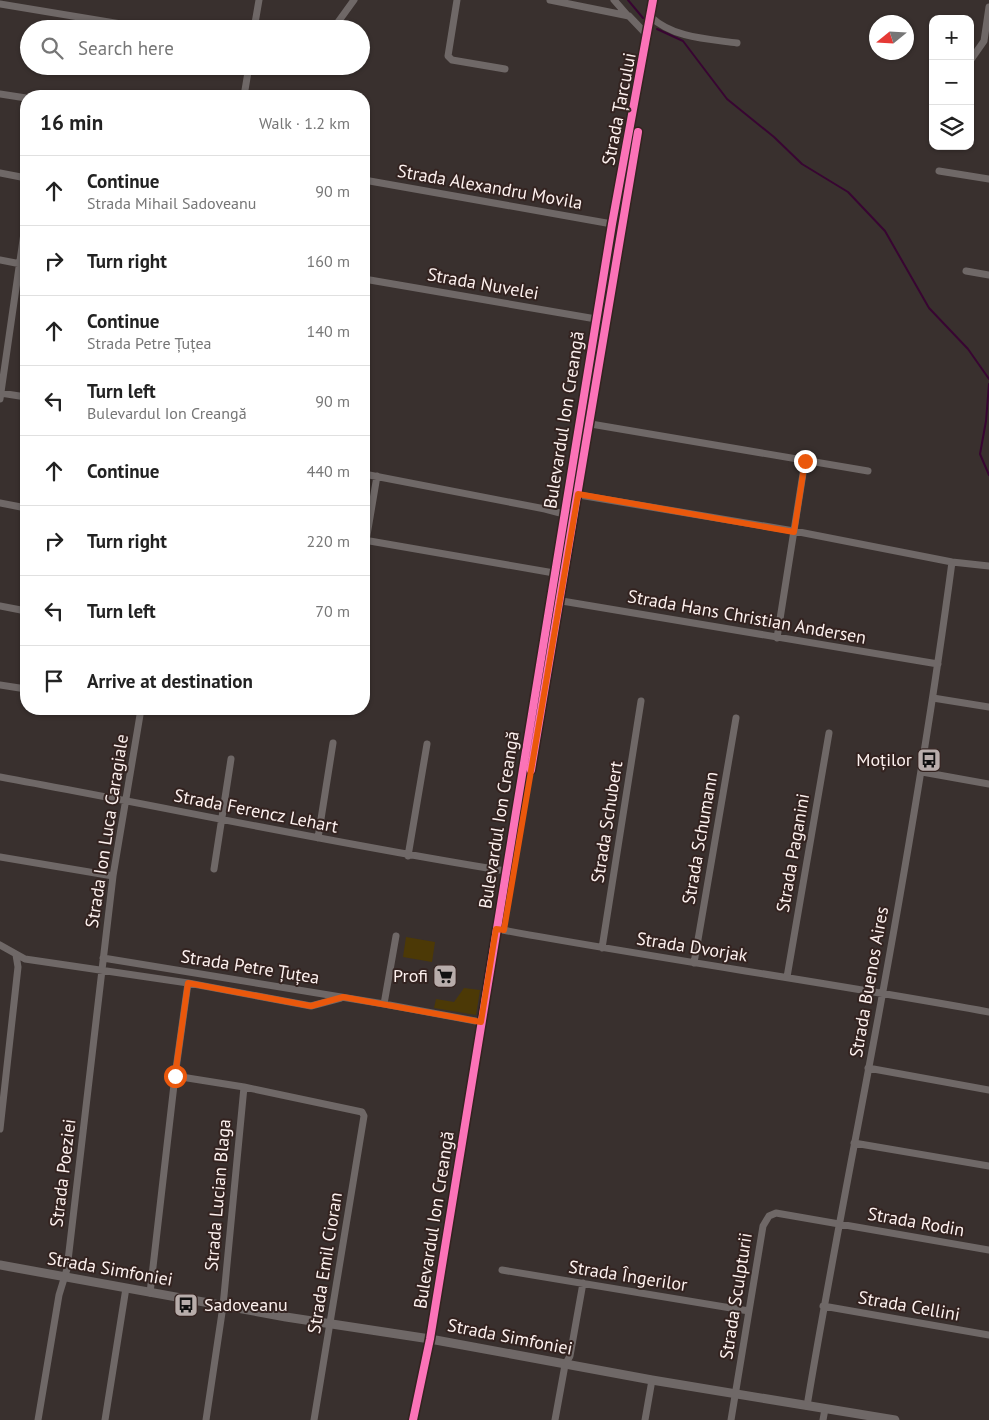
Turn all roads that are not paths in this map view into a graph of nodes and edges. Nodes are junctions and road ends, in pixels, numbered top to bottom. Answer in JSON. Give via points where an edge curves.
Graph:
{"nodes":[{"id":1,"x":259,"y":0,"type":"edge"},
{"id":2,"x":354,"y":0,"type":"edge"},
{"id":3,"x":457,"y":0,"type":"edge"},
{"id":4,"x":550,"y":0,"type":"edge"},
{"id":5,"x":614,"y":0,"type":"edge"},
{"id":6,"x":653,"y":0,"type":"edge"},
{"id":7,"x":0,"y":4,"type":"edge"},
{"id":8,"x":989,"y":7,"type":"edge"},
{"id":9,"x":628,"y":16,"type":"junction"},
{"id":10,"x":651,"y":17,"type":"junction"},
{"id":11,"x":97,"y":20,"type":"edge"},
{"id":12,"x":256,"y":20,"type":"edge"},
{"id":13,"x":340,"y":20,"type":"edge"},
{"id":14,"x":648,"y":36,"type":"junction"},
{"id":15,"x":737,"y":44,"type":"dead end"},
{"id":16,"x":971,"y":60,"type":"edge"},
{"id":17,"x":505,"y":69,"type":"dead end"},
{"id":18,"x":248,"y":75,"type":"edge"},
{"id":19,"x":245,"y":90,"type":"edge"},
{"id":20,"x":0,"y":94,"type":"edge"},
{"id":21,"x":20,"y":97,"type":"edge"},
{"id":22,"x":939,"y":171,"type":"dead end"},
{"id":23,"x":0,"y":173,"type":"edge"},
{"id":24,"x":20,"y":177,"type":"edge"},
{"id":25,"x":989,"y":179,"type":"edge"},
{"id":26,"x":370,"y":181,"type":"edge"},
{"id":27,"x":612,"y":224,"type":"junction"},
{"id":28,"x":0,"y":260,"type":"edge"},
{"id":29,"x":20,"y":263,"type":"edge"},
{"id":30,"x":966,"y":272,"type":"dead end"},
{"id":31,"x":989,"y":275,"type":"edge"},
{"id":32,"x":370,"y":280,"type":"edge"},
{"id":33,"x":20,"y":281,"type":"edge"},
{"id":34,"x":596,"y":319,"type":"junction"},
{"id":35,"x":0,"y":395,"type":"edge"},
{"id":36,"x":20,"y":397,"type":"edge"},
{"id":37,"x":579,"y":422,"type":"junction"},
{"id":38,"x":805,"y":461,"type":"junction"},
{"id":39,"x":868,"y":471,"type":"dead end"},
{"id":40,"x":370,"y":475,"type":"edge"},
{"id":41,"x":376,"y":476,"type":"junction"},
{"id":42,"x":568,"y":493,"type":"junction"},
{"id":43,"x":0,"y":503,"type":"edge"},
{"id":44,"x":20,"y":507,"type":"edge"},
{"id":45,"x":370,"y":511,"type":"edge"},
{"id":46,"x":564,"y":514,"type":"junction"},
{"id":47,"x":794,"y":532,"type":"junction"},
{"id":48,"x":370,"y":541,"type":"edge"},
{"id":49,"x":952,"y":562,"type":"junction"},
{"id":50,"x":989,"y":566,"type":"edge"},
{"id":51,"x":554,"y":573,"type":"junction"},
{"id":52,"x":550,"y":599,"type":"junction"},
{"id":53,"x":0,"y":606,"type":"edge"},
{"id":54,"x":20,"y":610,"type":"edge"},
{"id":55,"x":777,"y":638,"type":"junction"},
{"id":56,"x":938,"y":664,"type":"junction"},
{"id":57,"x":0,"y":685,"type":"edge"},
{"id":58,"x":20,"y":688,"type":"edge"},
{"id":59,"x":933,"y":698,"type":"junction"},
{"id":60,"x":641,"y":701,"type":"dead end"},
{"id":61,"x":989,"y":707,"type":"edge"},
{"id":62,"x":140,"y":715,"type":"edge"},
{"id":63,"x":736,"y":718,"type":"dead end"},
{"id":64,"x":829,"y":733,"type":"dead end"},
{"id":65,"x":333,"y":743,"type":"dead end"},
{"id":66,"x":426,"y":744,"type":"dead end"},
{"id":67,"x":231,"y":759,"type":"dead end"},
{"id":68,"x":922,"y":772,"type":"junction"},
{"id":69,"x":0,"y":777,"type":"edge"},
{"id":70,"x":989,"y":784,"type":"edge"},
{"id":71,"x":125,"y":800,"type":"junction"},
{"id":72,"x":222,"y":820,"type":"junction"},
{"id":73,"x":318,"y":838,"type":"junction"},
{"id":74,"x":408,"y":856,"type":"junction"},
{"id":75,"x":0,"y":857,"type":"edge"},
{"id":76,"x":214,"y":869,"type":"dead end"},
{"id":77,"x":506,"y":872,"type":"junction"},
{"id":78,"x":113,"y":876,"type":"junction"},
{"id":79,"x":496,"y":929,"type":"junction"},
{"id":80,"x":396,"y":936,"type":"dead end"},
{"id":81,"x":0,"y":946,"type":"edge"},
{"id":82,"x":602,"y":948,"type":"junction"},
{"id":83,"x":16,"y":955,"type":"junction"},
{"id":84,"x":103,"y":958,"type":"junction"},
{"id":85,"x":694,"y":963,"type":"junction"},
{"id":86,"x":101,"y":971,"type":"junction"},
{"id":87,"x":198,"y":974,"type":"junction"},
{"id":88,"x":788,"y":977,"type":"junction"},
{"id":89,"x":188,"y":983,"type":"junction"},
{"id":90,"x":196,"y":985,"type":"junction"},
{"id":91,"x":883,"y":992,"type":"junction"},
{"id":92,"x":343,"y":997,"type":"junction"},
{"id":93,"x":384,"y":1004,"type":"junction"},
{"id":94,"x":989,"y":1012,"type":"edge"},
{"id":95,"x":481,"y":1022,"type":"junction"},
{"id":96,"x":868,"y":1068,"type":"junction"},
{"id":97,"x":175,"y":1076,"type":"junction"},
{"id":98,"x":244,"y":1087,"type":"junction"},
{"id":99,"x":989,"y":1090,"type":"edge"},
{"id":100,"x":0,"y":1130,"type":"edge"},
{"id":101,"x":854,"y":1142,"type":"junction"},
{"id":102,"x":989,"y":1166,"type":"edge"},
{"id":103,"x":838,"y":1224,"type":"junction"},
{"id":104,"x":989,"y":1250,"type":"edge"},
{"id":105,"x":0,"y":1265,"type":"edge"},
{"id":106,"x":502,"y":1270,"type":"dead end"},
{"id":107,"x":64,"y":1278,"type":"junction"},
{"id":108,"x":583,"y":1283,"type":"junction"},
{"id":109,"x":126,"y":1288,"type":"junction"},
{"id":110,"x":150,"y":1292,"type":"junction"},
{"id":111,"x":223,"y":1306,"type":"junction"},
{"id":112,"x":823,"y":1306,"type":"junction"},
{"id":113,"x":749,"y":1311,"type":"junction"},
{"id":114,"x":330,"y":1324,"type":"junction"},
{"id":115,"x":989,"y":1335,"type":"edge"},
{"id":116,"x":430,"y":1339,"type":"junction"},
{"id":117,"x":565,"y":1365,"type":"junction"},
{"id":118,"x":652,"y":1380,"type":"junction"},
{"id":119,"x":735,"y":1394,"type":"junction"},
{"id":120,"x":807,"y":1406,"type":"junction"},
{"id":121,"x":825,"y":1409,"type":"junction"},
{"id":122,"x":38,"y":1420,"type":"edge"},
{"id":123,"x":105,"y":1420,"type":"edge"},
{"id":124,"x":206,"y":1420,"type":"edge"},
{"id":125,"x":314,"y":1420,"type":"edge"},
{"id":126,"x":413,"y":1420,"type":"edge"},
{"id":127,"x":555,"y":1420,"type":"edge"},
{"id":128,"x":645,"y":1420,"type":"edge"},
{"id":129,"x":731,"y":1420,"type":"edge"},
{"id":130,"x":823,"y":1420,"type":"edge"},
{"id":131,"x":895,"y":1420,"type":"edge"}],
"edges":[{"from":1,"to":12,"type":"street"},
{"from":2,"to":13,"type":"street"},
{"from":3,"to":17,"type":"street","via":[[448,56],[452,60]]},
{"from":4,"to":9,"type":"street"},
{"from":5,"to":9,"type":"street"},
{"from":6,"to":10,"type":"street","name":"Strada Țarcului"},
{"from":7,"to":11,"type":"street"},
{"from":8,"to":16,"type":"street","via":[[984,41]]},
{"from":9,"to":14,"type":"street"},
{"from":10,"to":14,"type":"street","name":"Strada Țarcului"},
{"from":10,"to":15,"type":"street","via":[[678,33]]},
{"from":14,"to":27,"type":"street","name":"Strada Țarcului"},
{"from":18,"to":19,"type":"street"},
{"from":20,"to":21,"type":"street"},
{"from":22,"to":25,"type":"street"},
{"from":23,"to":24,"type":"street"},
{"from":26,"to":27,"type":"street","name":"Strada Alexandru Movila"},
{"from":27,"to":34,"type":"street","name":"Bulevardul Ion Creangă"},
{"from":28,"to":29,"type":"street"},
{"from":30,"to":31,"type":"street"},
{"from":32,"to":34,"type":"street","name":"Strada Nuvelei"},
{"from":33,"to":35,"type":"street"},
{"from":34,"to":37,"type":"street","name":"Bulevardul Ion Creangă"},
{"from":35,"to":36,"type":"street"},
{"from":37,"to":38,"type":"street"},
{"from":37,"to":42,"type":"street","name":"Bulevardul Ion Creangă"},
{"from":38,"to":39,"type":"street"},
{"from":38,"to":47,"type":"street"},
{"from":40,"to":41,"type":"street"},
{"from":41,"to":45,"type":"street"},
{"from":41,"to":46,"type":"street"},
{"from":42,"to":46,"type":"street","name":"Bulevardul Ion Creangă"},
{"from":42,"to":47,"type":"street"},
{"from":43,"to":44,"type":"street"},
{"from":46,"to":51,"type":"street","name":"Bulevardul Ion Creangă"},
{"from":47,"to":49,"type":"street"},
{"from":47,"to":55,"type":"street"},
{"from":48,"to":51,"type":"street"},
{"from":49,"to":50,"type":"street"},
{"from":49,"to":56,"type":"street","name":"Strada Buenos Aires"},
{"from":51,"to":52,"type":"street","name":"Bulevardul Ion Creangă"},
{"from":52,"to":55,"type":"street","name":"Strada Hans Christian Andersen"},
{"from":52,"to":77,"type":"street","name":"Bulevardul Ion Creangă"},
{"from":53,"to":54,"type":"street"},
{"from":55,"to":56,"type":"street","name":"Strada Hans Christian Andersen"},
{"from":56,"to":59,"type":"street","name":"Strada Buenos Aires"},
{"from":57,"to":58,"type":"street"},
{"from":59,"to":61,"type":"street"},
{"from":59,"to":68,"type":"street","name":"Strada Buenos Aires"},
{"from":60,"to":82,"type":"street","name":"Strada Schubert"},
{"from":62,"to":71,"type":"street","name":"Strada Ion Luca Caragiale"},
{"from":63,"to":85,"type":"street","name":"Strada Schumann"},
{"from":64,"to":88,"type":"street","name":"Strada Paganini"},
{"from":65,"to":73,"type":"street"},
{"from":66,"to":74,"type":"street"},
{"from":67,"to":72,"type":"street"},
{"from":68,"to":70,"type":"street"},
{"from":68,"to":91,"type":"street","name":"Strada Buenos Aires"},
{"from":69,"to":71,"type":"street","name":"Strada Ferencz Lehart"},
{"from":71,"to":72,"type":"street","name":"Strada Ferencz Lehart"},
{"from":71,"to":78,"type":"street","name":"Strada Ion Luca Caragiale"},
{"from":72,"to":73,"type":"street","name":"Strada Ferencz Lehart"},
{"from":72,"to":76,"type":"street"},
{"from":73,"to":74,"type":"street","name":"Strada Ferencz Lehart"},
{"from":74,"to":77,"type":"street","name":"Strada Ferencz Lehart"},
{"from":75,"to":78,"type":"street"},
{"from":77,"to":79,"type":"street","name":"Bulevardul Ion Creangă"},
{"from":78,"to":84,"type":"street","name":"Strada Ion Luca Caragiale"},
{"from":79,"to":82,"type":"street","name":"Strada Dvorjak"},
{"from":79,"to":95,"type":"street","name":"Bulevardul Ion Creangă"},
{"from":80,"to":93,"type":"street"},
{"from":81,"to":83,"type":"street"},
{"from":82,"to":85,"type":"street","name":"Strada Dvorjak"},
{"from":83,"to":86,"type":"street","via":[[25,960]]},
{"from":83,"to":100,"type":"street","via":[[18,967]]},
{"from":84,"to":86,"type":"street","name":"Strada Poeziei"},
{"from":84,"to":87,"type":"street","name":"Strada Petre Țuțea"},
{"from":85,"to":88,"type":"street","name":"Strada Dvorjak"},
{"from":86,"to":89,"type":"street"},
{"from":86,"to":107,"type":"street","name":"Strada Poeziei"},
{"from":87,"to":90,"type":"street"},
{"from":87,"to":92,"type":"street","name":"Strada Petre Țuțea"},
{"from":88,"to":91,"type":"street","name":"Strada Dvorjak"},
{"from":89,"to":90,"type":"street"},
{"from":89,"to":97,"type":"street"},
{"from":90,"to":92,"type":"street","via":[[311,1006]]},
{"from":91,"to":94,"type":"street","name":"Strada Dvorjak"},
{"from":91,"to":96,"type":"street","name":"Strada Buenos Aires"},
{"from":92,"to":93,"type":"street","name":"Strada Petre Țuțea"},
{"from":93,"to":95,"type":"street","name":"Strada Petre Țuțea"},
{"from":95,"to":116,"type":"street","name":"Bulevardul Ion Creangă"},
{"from":96,"to":99,"type":"street"},
{"from":96,"to":101,"type":"street","name":"Strada Buenos Aires"},
{"from":97,"to":98,"type":"street"},
{"from":97,"to":110,"type":"street"},
{"from":98,"to":111,"type":"street","name":"Strada Lucian Blaga"},
{"from":98,"to":114,"type":"street","name":"Strada Emil Cioran","via":[[362,1112],[364,1116]]},
{"from":101,"to":102,"type":"street"},
{"from":101,"to":103,"type":"street","name":"Strada Buenos Aires"},
{"from":103,"to":104,"type":"street","name":"Strada Rodin"},
{"from":103,"to":112,"type":"street","name":"Strada Buenos Aires"},
{"from":103,"to":113,"type":"street","name":"Strada Sculpturii","via":[[776,1213],[769,1216],[763,1226]]},
{"from":105,"to":107,"type":"street","name":"Strada Simfoniei"},
{"from":106,"to":108,"type":"street","name":"Strada Îngerilor"},
{"from":107,"to":109,"type":"street","name":"Strada Simfoniei"},
{"from":107,"to":122,"type":"street","name":"Strada Poeziei"},
{"from":108,"to":113,"type":"street","name":"Strada Îngerilor"},
{"from":108,"to":117,"type":"street","via":[[570,1356]]},
{"from":109,"to":110,"type":"street","name":"Strada Simfoniei"},
{"from":109,"to":123,"type":"street"},
{"from":110,"to":111,"type":"street","name":"Strada Simfoniei"},
{"from":111,"to":114,"type":"street","name":"Strada Simfoniei"},
{"from":111,"to":124,"type":"street","name":"Strada Lucian Blaga"},
{"from":112,"to":115,"type":"street","name":"Strada Cellini"},
{"from":112,"to":120,"type":"street","name":"Strada Buenos Aires"},
{"from":113,"to":119,"type":"street","name":"Strada Sculpturii"},
{"from":114,"to":116,"type":"street","name":"Strada Simfoniei"},
{"from":114,"to":125,"type":"street","name":"Strada Emil Cioran"},
{"from":116,"to":117,"type":"street","name":"Strada Simfoniei"},
{"from":116,"to":126,"type":"street","name":"Bulevardul Ion Creangă"},
{"from":117,"to":118,"type":"street","name":"Strada Simfoniei"},
{"from":117,"to":127,"type":"street"},
{"from":118,"to":119,"type":"street","name":"Strada Simfoniei"},
{"from":118,"to":128,"type":"street"},
{"from":119,"to":120,"type":"street","name":"Strada Simfoniei"},
{"from":119,"to":129,"type":"street","name":"Strada Sculpturii"},
{"from":120,"to":121,"type":"street","name":"Strada Simfoniei"},
{"from":121,"to":130,"type":"street"},
{"from":121,"to":131,"type":"street","name":"Strada Simfoniei"}]}
